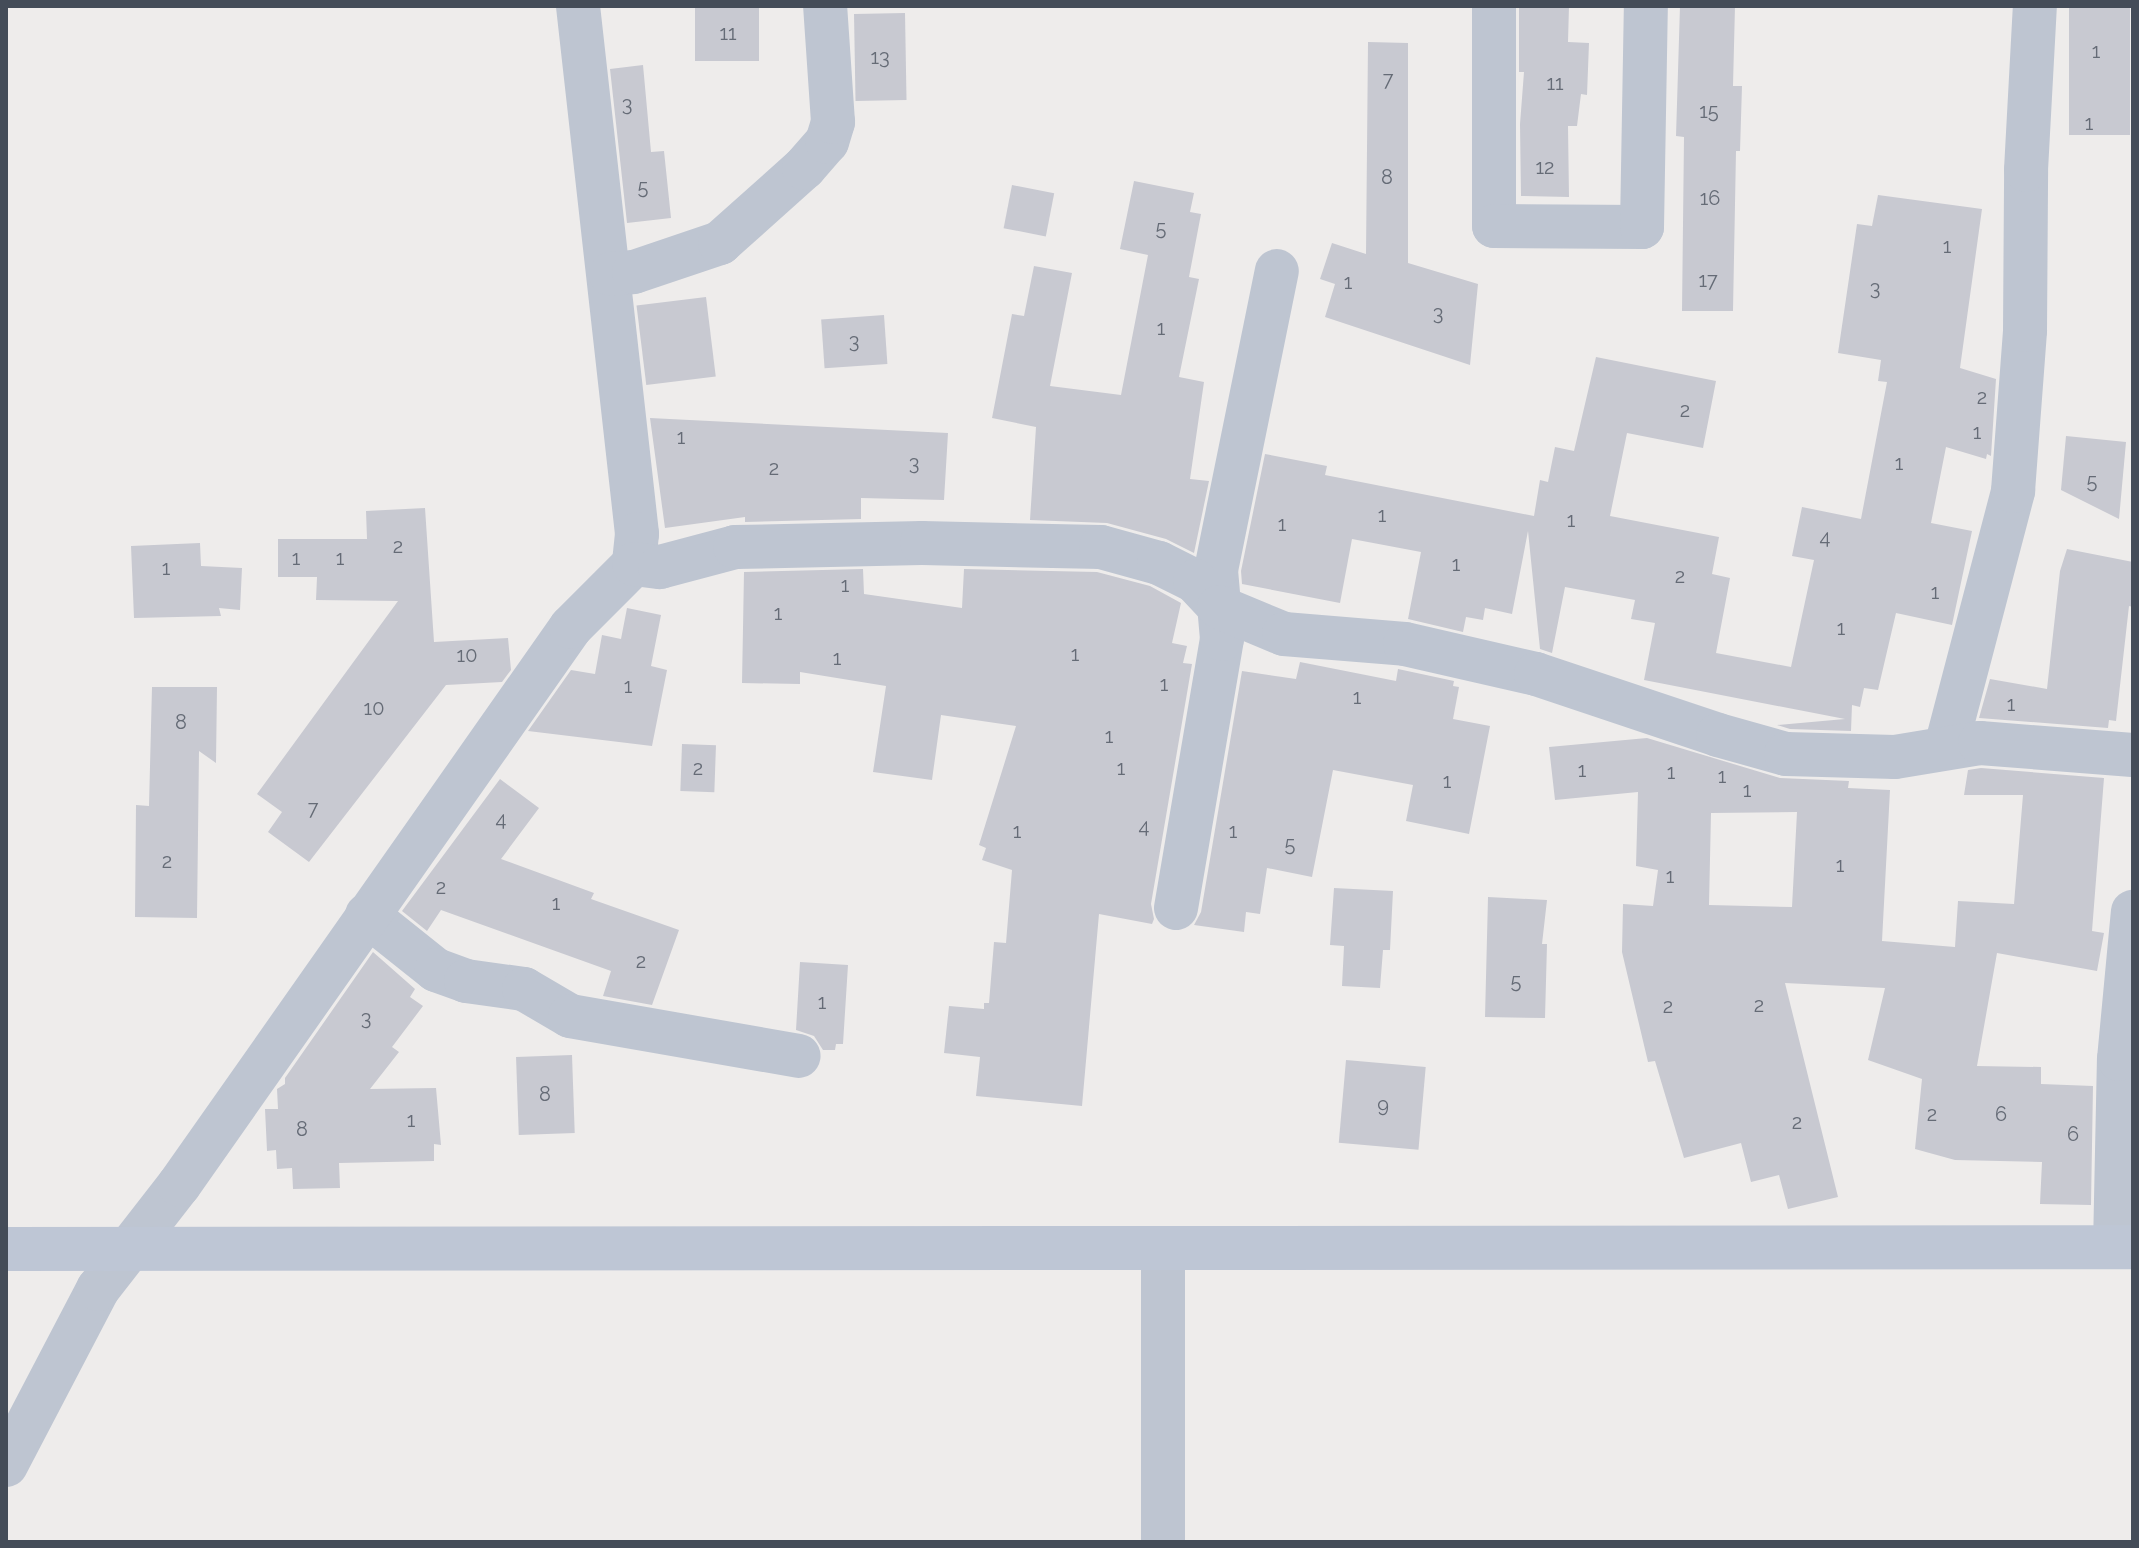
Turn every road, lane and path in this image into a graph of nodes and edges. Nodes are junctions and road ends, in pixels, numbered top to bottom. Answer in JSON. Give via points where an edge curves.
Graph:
{"nodes":[{"id":1,"x":578,"y":6,"type":"edge"},
{"id":2,"x":825,"y":6,"type":"edge"},
{"id":3,"x":1494,"y":6,"type":"edge"},
{"id":4,"x":1646,"y":6,"type":"edge"},
{"id":5,"x":2035,"y":6,"type":"edge"},
{"id":6,"x":1277,"y":271,"type":"dead end"},
{"id":7,"x":611,"y":274,"type":"junction"},
{"id":8,"x":634,"y":564,"type":"junction"},
{"id":9,"x":1219,"y":607,"type":"junction"},
{"id":10,"x":1946,"y":747,"type":"junction"},
{"id":11,"x":2133,"y":755,"type":"edge"},
{"id":12,"x":1176,"y":908,"type":"dead end"},
{"id":13,"x":2133,"y":912,"type":"edge"},
{"id":14,"x":367,"y":915,"type":"junction"},
{"id":15,"x":799,"y":1056,"type":"dead end"},
{"id":16,"x":2124,"y":1247,"type":"edge"},
{"id":17,"x":1163,"y":1248,"type":"junction"},
{"id":18,"x":6,"y":1249,"type":"edge"},
{"id":19,"x":129,"y":1249,"type":"junction"},
{"id":20,"x":6,"y":1465,"type":"edge"},
{"id":21,"x":1163,"y":1542,"type":"edge"}],
"edges":[{"from":1,"to":7,"type":"street"},
{"from":2,"to":7,"type":"street","via":[[833,122],[827,142],[720,243],[634,272]]},
{"from":3,"to":4,"type":"street","via":[[1494,226],[1627,227],[1642,227]]},
{"from":5,"to":10,"type":"street","via":[[2025,330],[2013,491]]},
{"from":6,"to":9,"type":"street","via":[[1216,570]]},
{"from":7,"to":8,"type":"street","via":[[637,534]]},
{"from":8,"to":9,"type":"street","via":[[660,567],[735,547],[1101,547],[1159,563],[1195,581]]},
{"from":8,"to":14,"type":"street","via":[[571,627]]},
{"from":9,"to":10,"type":"street","via":[[1284,634],[1405,644],[1536,674],[1786,754],[1895,757]]},
{"from":9,"to":12,"type":"street","via":[[1222,639]]},
{"from":10,"to":11,"type":"street","via":[[1980,743]]},
{"from":13,"to":16,"type":"street","via":[[2119,1059]]},
{"from":14,"to":15,"type":"street","via":[[436,970],[466,981],[524,989],[570,1016]]},
{"from":14,"to":19,"type":"street"},
{"from":16,"to":17,"type":"street"},
{"from":17,"to":19,"type":"street"},
{"from":17,"to":21,"type":"street"},
{"from":18,"to":19,"type":"street"},
{"from":19,"to":20,"type":"street","via":[[98,1289]]}]}
